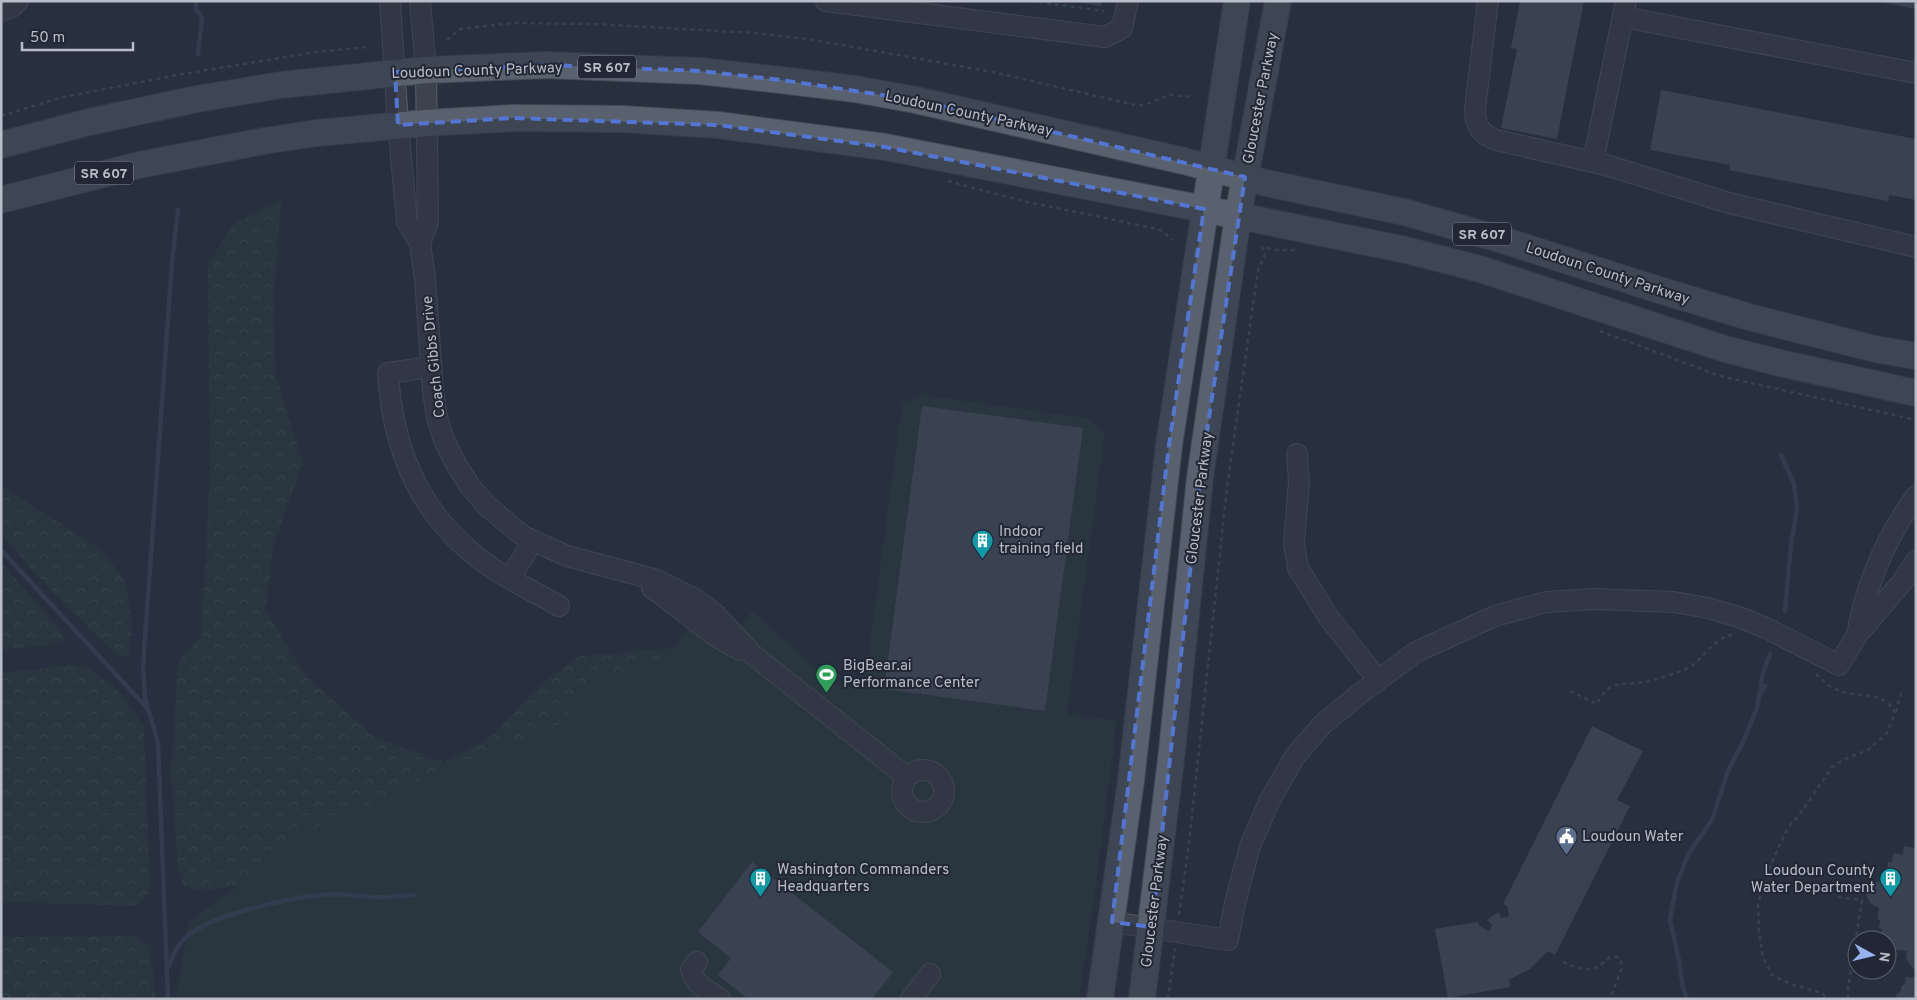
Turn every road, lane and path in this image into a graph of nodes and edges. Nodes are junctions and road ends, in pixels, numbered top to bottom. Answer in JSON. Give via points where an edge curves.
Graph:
{"nodes":[{"id":1,"x":18,"y":1,"type":"edge"},
{"id":2,"x":390,"y":1,"type":"edge"},
{"id":3,"x":420,"y":1,"type":"edge"},
{"id":4,"x":826,"y":1,"type":"edge"},
{"id":5,"x":1031,"y":1,"type":"edge"},
{"id":6,"x":1128,"y":1,"type":"edge"},
{"id":7,"x":1236,"y":1,"type":"edge"},
{"id":8,"x":1278,"y":1,"type":"edge"},
{"id":9,"x":1488,"y":1,"type":"edge"},
{"id":10,"x":1624,"y":9,"type":"edge"},
{"id":11,"x":1,"y":11,"type":"edge"},
{"id":12,"x":1104,"y":11,"type":"dead end"},
{"id":13,"x":447,"y":40,"type":"dead end"},
{"id":14,"x":367,"y":47,"type":"dead end"},
{"id":15,"x":426,"y":70,"type":"junction"},
{"id":16,"x":394,"y":72,"type":"junction"},
{"id":17,"x":1916,"y":73,"type":"edge"},
{"id":18,"x":1192,"y":97,"type":"dead end"},
{"id":19,"x":1,"y":116,"type":"edge"},
{"id":20,"x":426,"y":123,"type":"junction"},
{"id":21,"x":398,"y":125,"type":"junction"},
{"id":22,"x":1,"y":145,"type":"edge"},
{"id":23,"x":1593,"y":162,"type":"junction"},
{"id":24,"x":1210,"y":170,"type":"junction"},
{"id":25,"x":1245,"y":177,"type":"junction"},
{"id":26,"x":942,"y":180,"type":"dead end"},
{"id":27,"x":1,"y":200,"type":"edge"},
{"id":28,"x":1204,"y":208,"type":"junction"},
{"id":29,"x":1238,"y":216,"type":"junction"},
{"id":30,"x":1172,"y":240,"type":"dead end"},
{"id":31,"x":420,"y":243,"type":"junction"},
{"id":32,"x":1916,"y":247,"type":"edge"},
{"id":33,"x":1296,"y":250,"type":"dead end"},
{"id":34,"x":1595,"y":329,"type":"dead end"},
{"id":35,"x":1916,"y":356,"type":"edge"},
{"id":36,"x":431,"y":366,"type":"junction"},
{"id":37,"x":1916,"y":393,"type":"edge"},
{"id":38,"x":1916,"y":420,"type":"edge"},
{"id":39,"x":1297,"y":454,"type":"dead end"},
{"id":40,"x":1916,"y":496,"type":"edge"},
{"id":41,"x":533,"y":541,"type":"junction"},
{"id":42,"x":1916,"y":561,"type":"edge"},
{"id":43,"x":510,"y":578,"type":"junction"},
{"id":44,"x":559,"y":606,"type":"dead end"},
{"id":45,"x":1742,"y":635,"type":"dead end"},
{"id":46,"x":1856,"y":635,"type":"junction"},
{"id":47,"x":1810,"y":668,"type":"dead end"},
{"id":48,"x":1378,"y":680,"type":"junction"},
{"id":49,"x":1902,"y":689,"type":"dead end"},
{"id":50,"x":1570,"y":691,"type":"dead end"},
{"id":51,"x":1896,"y":712,"type":"junction"},
{"id":52,"x":906,"y":777,"type":"dead end"},
{"id":53,"x":1838,"y":896,"type":"dead end"},
{"id":54,"x":1112,"y":922,"type":"junction"},
{"id":55,"x":1152,"y":927,"type":"junction"},
{"id":56,"x":1177,"y":932,"type":"junction"},
{"id":57,"x":697,"y":962,"type":"dead end"},
{"id":58,"x":1564,"y":962,"type":"dead end"},
{"id":59,"x":930,"y":974,"type":"dead end"},
{"id":60,"x":720,"y":999,"type":"edge"},
{"id":61,"x":911,"y":999,"type":"edge"},
{"id":62,"x":1100,"y":999,"type":"edge"},
{"id":63,"x":1142,"y":999,"type":"edge"},
{"id":64,"x":1168,"y":999,"type":"edge"},
{"id":65,"x":1610,"y":999,"type":"edge"},
{"id":66,"x":1828,"y":999,"type":"edge"},
{"id":67,"x":1848,"y":999,"type":"edge"}],
"edges":[{"from":1,"to":11,"type":"street"},
{"from":2,"to":16,"type":"street","name":"Coach Gibbs Drive"},
{"from":3,"to":15,"type":"street","name":"Coach Gibbs Drive"},
{"from":4,"to":6,"type":"street","via":[[1105,37],[1122,28]]},
{"from":5,"to":12,"type":"path"},
{"from":7,"to":24,"type":"main road"},
{"from":8,"to":25,"type":"main road","name":"Gloucester Parkway"},
{"from":9,"to":23,"type":"street","via":[[1475,109],[1479,129],[1496,140]]},
{"from":10,"to":17,"type":"street"},
{"from":10,"to":23,"type":"street"},
{"from":13,"to":18,"type":"path","via":[[460,30],[552,22],[754,33],[808,39],[976,69],[1135,105],[1144,106],[1170,95]]},
{"from":14,"to":19,"type":"path","via":[[168,76],[58,98]]},
{"from":15,"to":16,"type":"main road","name":"Loudoun County Parkway","number":"SR 607"},
{"from":15,"to":20,"type":"street","name":"Coach Gibbs Drive"},
{"from":15,"to":24,"type":"main road","name":"Loudoun County Parkway","number":"SR 607","via":[[546,65],[700,71],[790,81],[916,100],[1184,161]]},
{"from":16,"to":21,"type":"street","name":"Coach Gibbs Drive"},
{"from":16,"to":22,"type":"main road","name":"Loudoun County Parkway","number":"SR 607","via":[[197,98]]},
{"from":20,"to":21,"type":"main road","number":"SR 607"},
{"from":20,"to":28,"type":"main road","number":"SR 607","via":[[513,118],[621,119],[718,125],[885,147]]},
{"from":20,"to":31,"type":"street","name":"Coach Gibbs Drive","via":[[428,222]]},
{"from":21,"to":27,"type":"main road","number":"SR 607","via":[[317,133],[139,164]]},
{"from":21,"to":31,"type":"street","name":"Coach Gibbs Drive","via":[[407,222]]},
{"from":23,"to":32,"type":"street","via":[[1729,203]]},
{"from":24,"to":25,"type":"main road","name":"Loudoun County Parkway","number":"SR 607"},
{"from":24,"to":28,"type":"main road"},
{"from":25,"to":29,"type":"main road","name":"Gloucester Parkway"},
{"from":25,"to":35,"type":"main road","name":"Loudoun County Parkway","number":"SR 607","via":[[1420,217],[1749,317]]},
{"from":26,"to":30,"type":"path","via":[[1023,201],[1154,228]]},
{"from":28,"to":29,"type":"main road","number":"SR 607"},
{"from":28,"to":54,"type":"main road","via":[[1169,445]]},
{"from":29,"to":37,"type":"main road","number":"SR 607","via":[[1406,250],[1725,349]]},
{"from":29,"to":55,"type":"main road","name":"Gloucester Parkway","via":[[1200,478]]},
{"from":31,"to":36,"type":"street","name":"Coach Gibbs Drive"},
{"from":33,"to":56,"type":"path","via":[[1262,247],[1265,255],[1258,270],[1227,487]]},
{"from":34,"to":38,"type":"path","via":[[1720,376]]},
{"from":36,"to":41,"type":"street","name":"Coach Gibbs Drive","via":[[437,418],[456,464],[488,506],[503,521]]},
{"from":36,"to":43,"type":"street","via":[[388,373],[398,441],[425,502],[443,526],[461,544]]},
{"from":39,"to":48,"type":"street","via":[[1299,482],[1294,543],[1298,568],[1329,618]]},
{"from":40,"to":46,"type":"street","via":[[1893,529],[1873,572]]},
{"from":41,"to":43,"type":"street"},
{"from":41,"to":52,"type":"street","name":"Coach Gibbs Drive","via":[[567,556],[632,574],[706,630],[727,644],[752,654]]},
{"from":42,"to":46,"type":"street"},
{"from":43,"to":44,"type":"street"},
{"from":45,"to":50,"type":"path","via":[[1730,635],[1718,641],[1693,666],[1644,682],[1621,683],[1603,692],[1597,704]]},
{"from":46,"to":48,"type":"street","via":[[1839,666],[1766,628],[1708,608],[1674,602],[1594,599],[1546,602],[1495,616],[1416,652]]},
{"from":47,"to":51,"type":"path","via":[[1831,687],[1862,696],[1880,697]]},
{"from":48,"to":56,"type":"street","via":[[1323,724],[1296,756],[1269,802],[1250,846],[1228,940]]},
{"from":49,"to":51,"type":"path"},
{"from":51,"to":66,"type":"path","via":[[1887,733],[1868,750],[1832,767],[1787,829],[1758,903],[1763,958],[1772,975],[1822,993]]},
{"from":53,"to":67,"type":"path","via":[[1862,900]]},
{"from":54,"to":55,"type":"street"},
{"from":54,"to":62,"type":"main road"},
{"from":55,"to":56,"type":"street"},
{"from":55,"to":63,"type":"main road","name":"Gloucester Parkway"},
{"from":56,"to":64,"type":"path"},
{"from":57,"to":60,"type":"street","via":[[691,969],[692,976]]},
{"from":58,"to":65,"type":"path","via":[[1590,970],[1610,957],[1617,957],[1622,970]]},
{"from":59,"to":61,"type":"street"}]}
